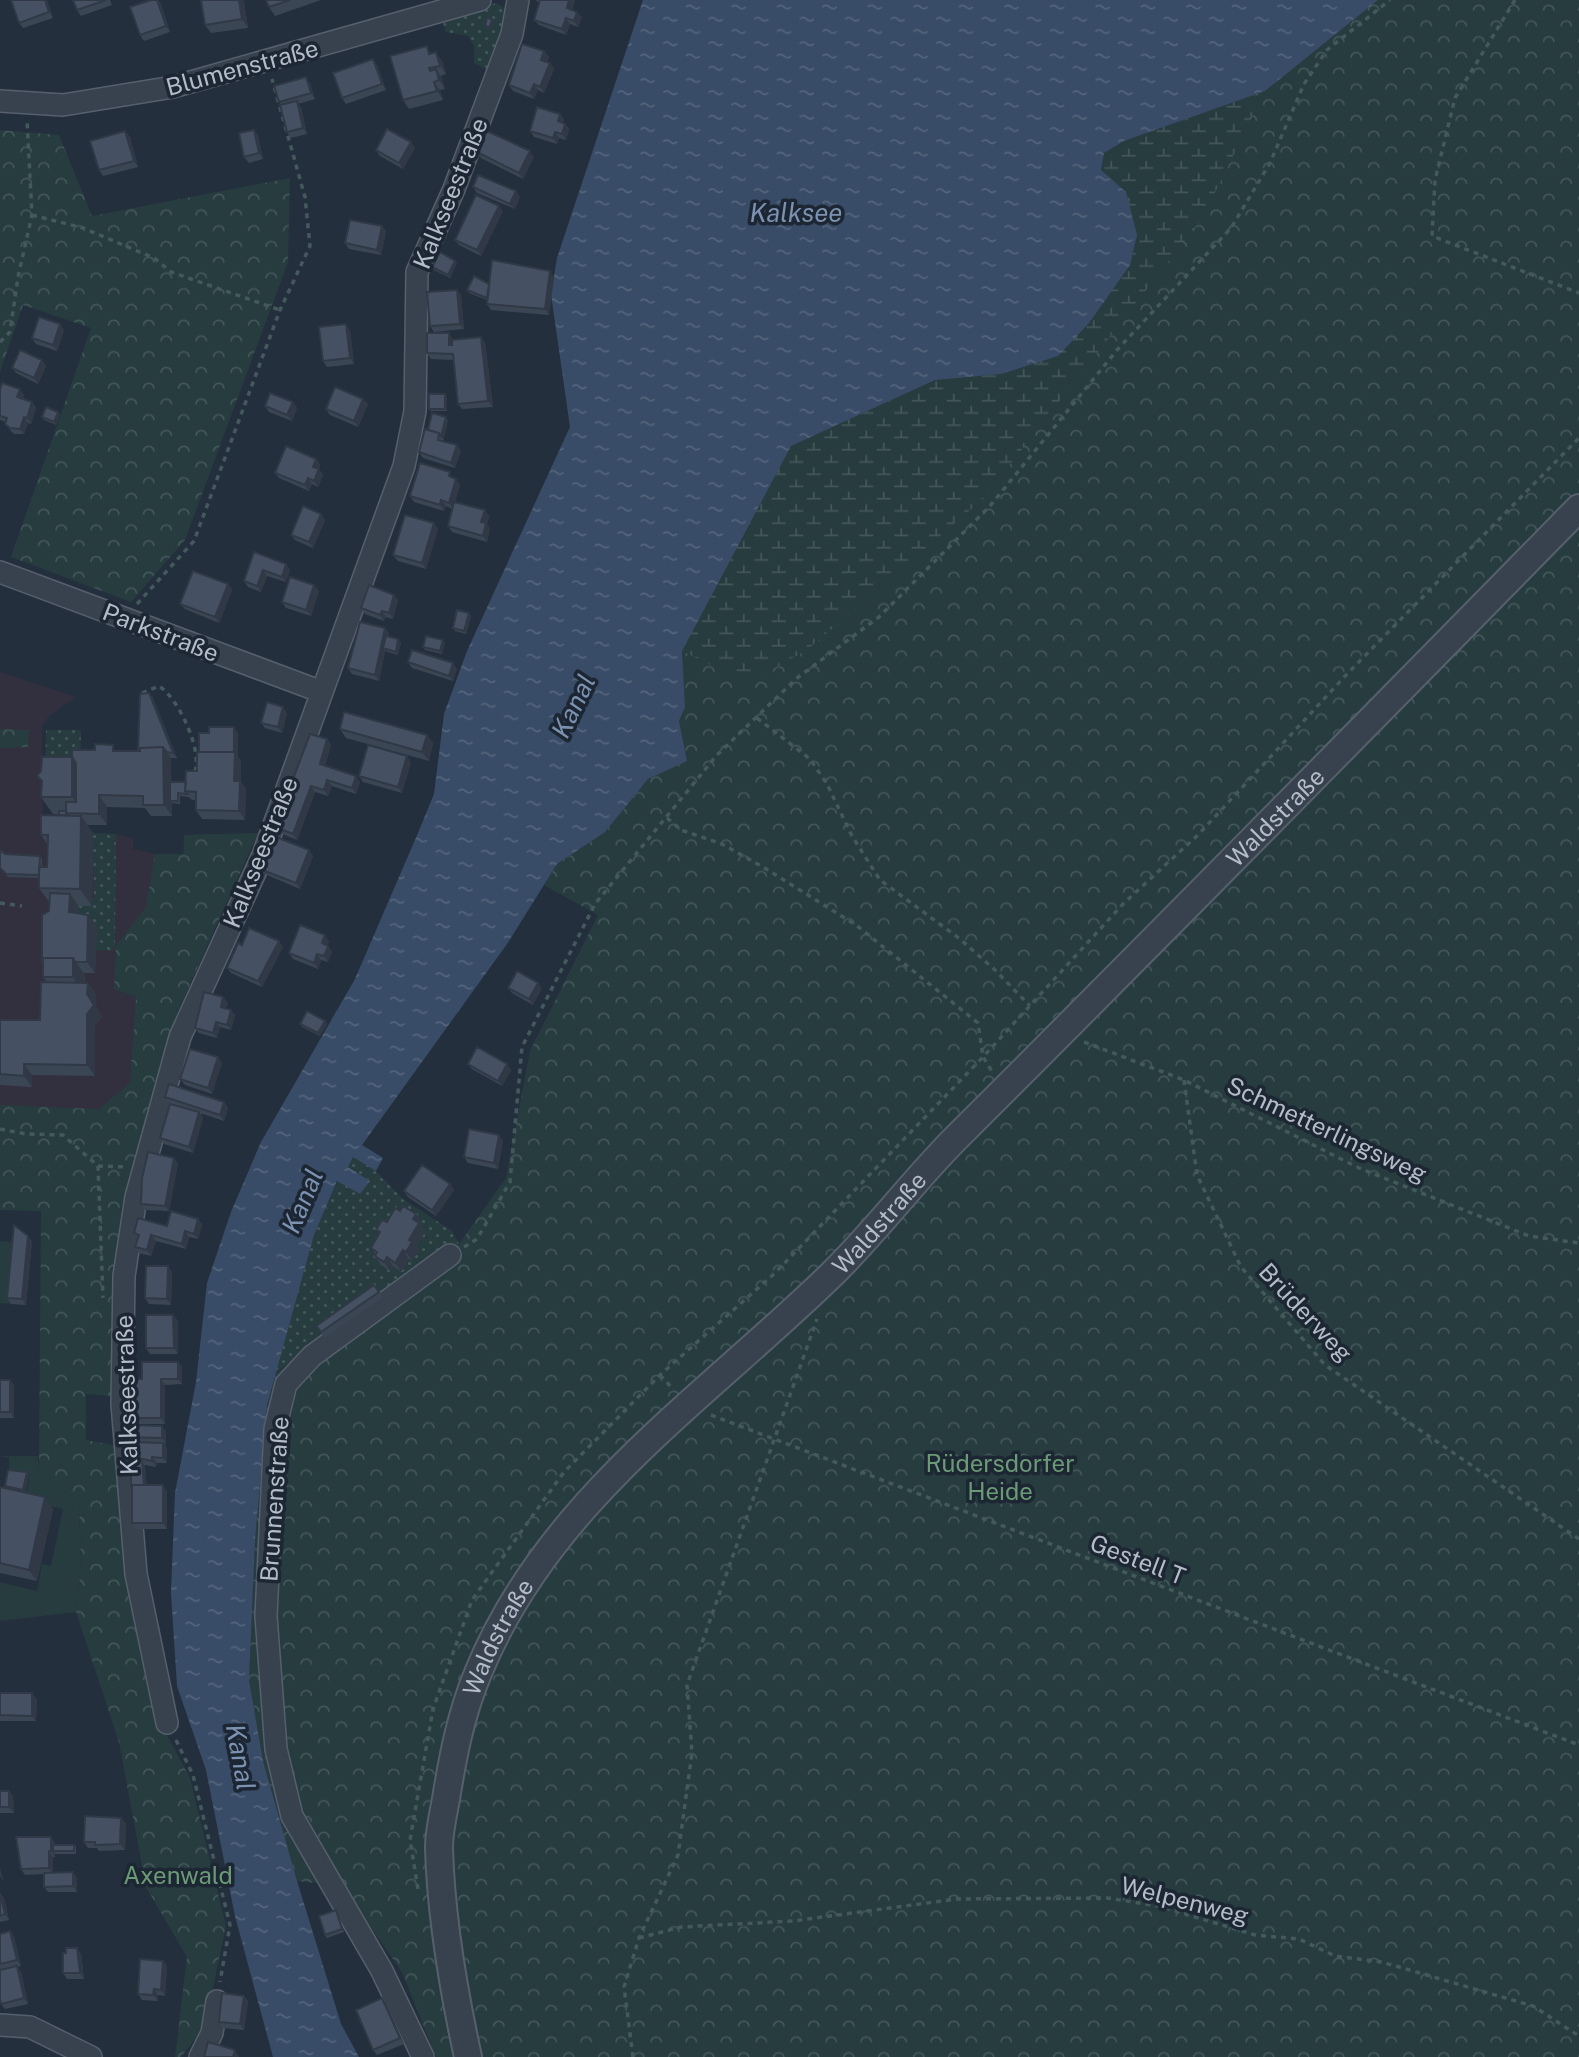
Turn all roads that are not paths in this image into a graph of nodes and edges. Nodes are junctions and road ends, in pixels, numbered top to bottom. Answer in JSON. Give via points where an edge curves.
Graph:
{"nodes":[{"id":1,"x":480,"y":0,"type":"edge"},
{"id":2,"x":518,"y":0,"type":"edge"},
{"id":3,"x":0,"y":101,"type":"edge"},
{"id":4,"x":1579,"y":508,"type":"edge"},
{"id":5,"x":0,"y":572,"type":"edge"},
{"id":6,"x":322,"y":692,"type":"junction"},
{"id":7,"x":450,"y":1255,"type":"road end"},
{"id":8,"x":167,"y":1723,"type":"road end"},
{"id":9,"x":217,"y":2001,"type":"road end"},
{"id":10,"x":0,"y":2025,"type":"edge"},
{"id":11,"x":91,"y":2057,"type":"edge"},
{"id":12,"x":200,"y":2057,"type":"edge"},
{"id":13,"x":423,"y":2057,"type":"edge"},
{"id":14,"x":468,"y":2057,"type":"edge"}],
"edges":[{"from":1,"to":3,"type":"street","name":"Blumenstraße","via":[[173,87],[63,106]]},
{"from":2,"to":6,"type":"street","name":"Kalkseestraße","via":[[512,34],[454,189],[416,272],[415,411],[404,466]]},
{"from":4,"to":14,"type":"street","name":"Waldstraße","via":[[953,1142],[829,1277],[595,1492],[547,1550],[507,1612],[479,1670],[457,1730],[439,1843],[450,1971]]},
{"from":5,"to":6,"type":"street","name":"Parkstraße"},
{"from":6,"to":8,"type":"street","name":"Kalkseestraße","via":[[264,855],[180,1037],[142,1171],[124,1276],[122,1404],[135,1574]]},
{"from":7,"to":13,"type":"street","name":"Brunnenstraße","via":[[312,1356],[286,1384],[275,1429],[266,1616],[276,1749],[292,1816],[382,1971]]},
{"from":9,"to":12,"type":"street","via":[[212,2033]]},
{"from":10,"to":11,"type":"street","via":[[30,2027]]}]}
